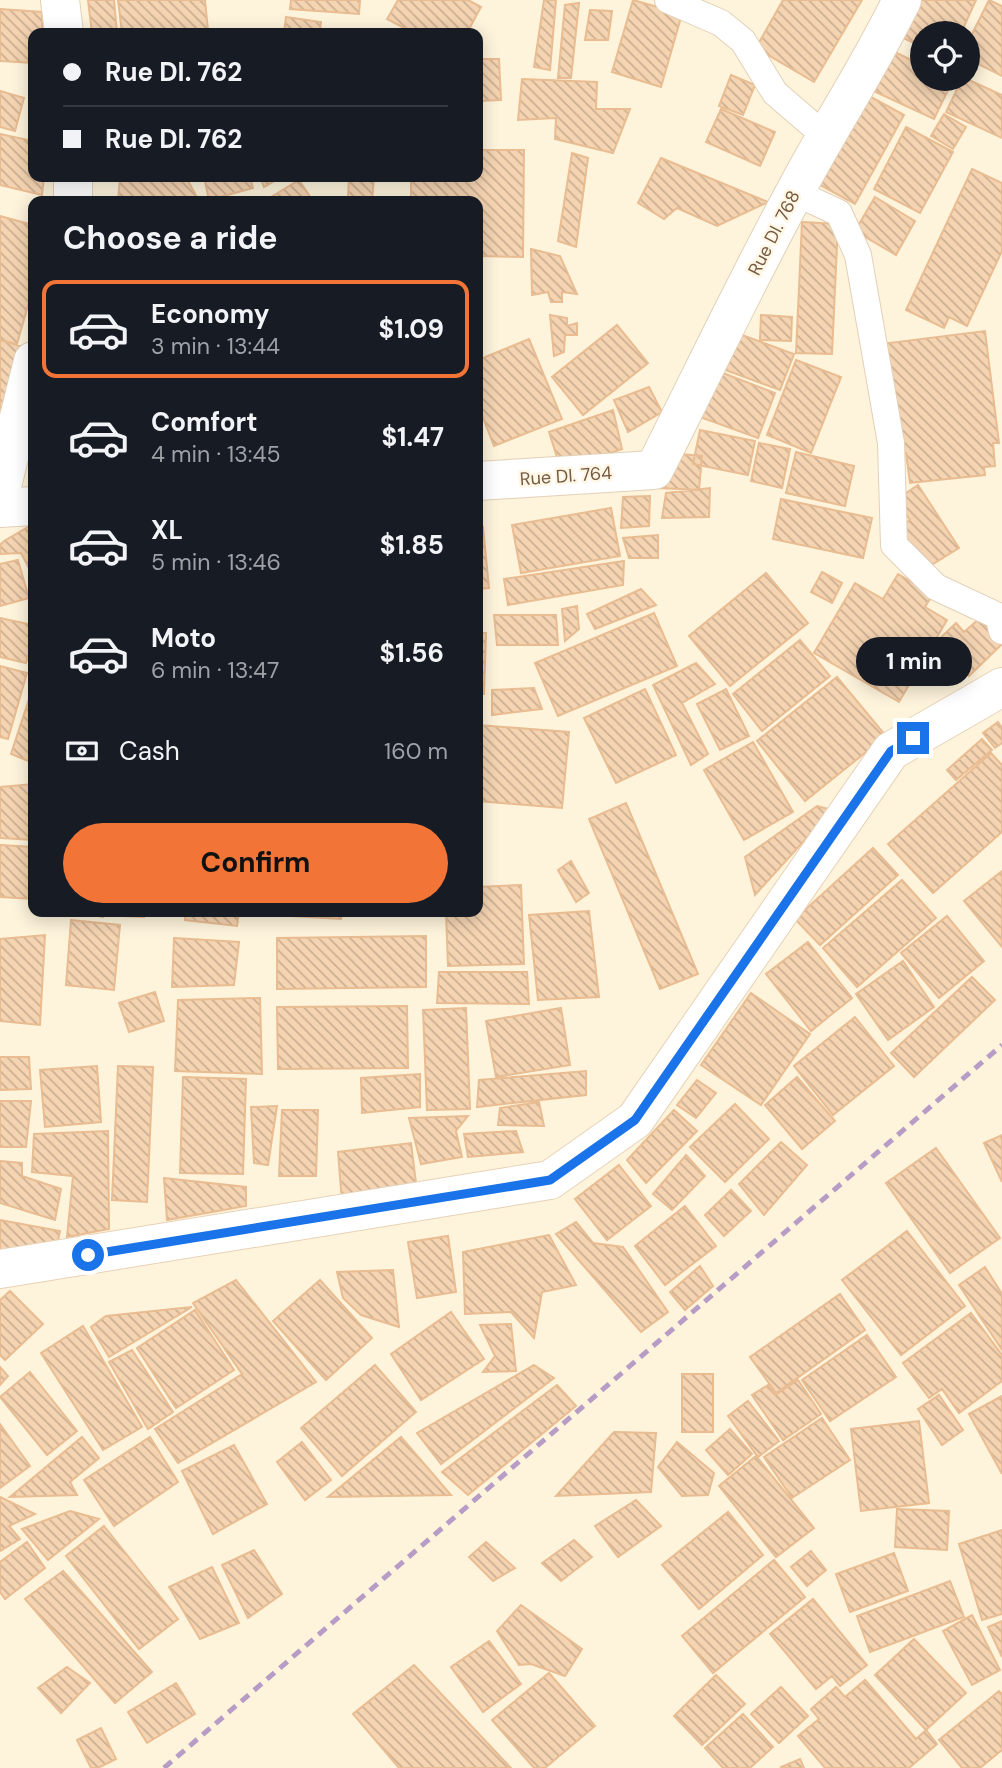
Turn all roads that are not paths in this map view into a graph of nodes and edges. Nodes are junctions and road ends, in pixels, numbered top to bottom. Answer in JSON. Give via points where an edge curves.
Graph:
{"nodes":[{"id":1,"x":60,"y":0,"type":"edge"},
{"id":2,"x":668,"y":0,"type":"edge"},
{"id":3,"x":902,"y":0,"type":"edge"},
{"id":4,"x":63,"y":28,"type":"edge"},
{"id":5,"x":825,"y":136,"type":"junction"},
{"id":6,"x":794,"y":192,"type":"junction"},
{"id":7,"x":28,"y":381,"type":"edge"},
{"id":8,"x":654,"y":470,"type":"joint"},
{"id":9,"x":483,"y":481,"type":"edge"},
{"id":10,"x":0,"y":494,"type":"edge"},
{"id":11,"x":28,"y":506,"type":"edge"},
{"id":12,"x":0,"y":508,"type":"edge"},
{"id":13,"x":1002,"y":631,"type":"edge"},
{"id":14,"x":1002,"y":687,"type":"edge"},
{"id":15,"x":0,"y":1269,"type":"edge"}],
"edges":[{"from":1,"to":4,"type":"street"},
{"from":2,"to":5,"type":"lane","via":[[721,23],[743,41],[775,93]]},
{"from":3,"to":5,"type":"street","name":"Rue DI. 768","via":[[876,54]]},
{"from":5,"to":6,"type":"street","name":"Rue DI. 768"},
{"from":6,"to":8,"type":"street","name":"Rue DI. 768"},
{"from":6,"to":13,"type":"lane","via":[[839,214],[858,255],[891,443],[894,545],[936,587],[998,616]]},
{"from":7,"to":10,"type":"street"},
{"from":8,"to":9,"type":"street","name":"Rue DI. 764"},
{"from":11,"to":12,"type":"street"},
{"from":14,"to":15,"type":"street","via":[[891,751],[635,1120],[550,1180]]}]}
